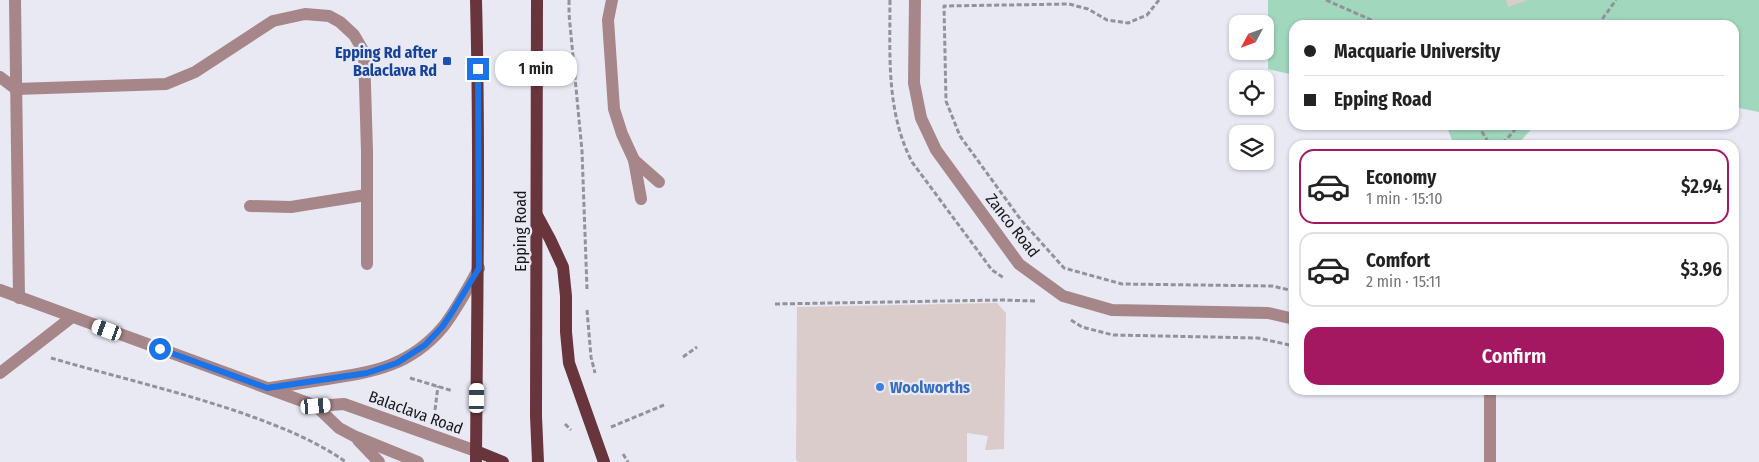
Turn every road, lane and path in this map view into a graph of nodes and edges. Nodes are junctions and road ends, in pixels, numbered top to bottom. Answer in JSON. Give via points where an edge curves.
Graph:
{"nodes":[{"id":1,"x":15,"y":0,"type":"edge"},
{"id":2,"x":476,"y":0,"type":"edge"},
{"id":3,"x":536,"y":0,"type":"edge"},
{"id":4,"x":569,"y":0,"type":"edge"},
{"id":5,"x":612,"y":0,"type":"edge"},
{"id":6,"x":890,"y":0,"type":"edge"},
{"id":7,"x":915,"y":0,"type":"edge"},
{"id":8,"x":1159,"y":0,"type":"edge"},
{"id":9,"x":1326,"y":0,"type":"edge"},
{"id":10,"x":1616,"y":0,"type":"edge"},
{"id":11,"x":1372,"y":20,"type":"edge"},
{"id":12,"x":1602,"y":20,"type":"edge"},
{"id":13,"x":0,"y":77,"type":"edge"},
{"id":14,"x":16,"y":89,"type":"junction"},
{"id":15,"x":1515,"y":130,"type":"edge"},
{"id":16,"x":1506,"y":140,"type":"edge"},
{"id":17,"x":634,"y":160,"type":"junction"},
{"id":18,"x":659,"y":182,"type":"dead end"},
{"id":19,"x":366,"y":195,"type":"junction"},
{"id":20,"x":641,"y":198,"type":"dead end"},
{"id":21,"x":250,"y":206,"type":"dead end"},
{"id":22,"x":537,"y":215,"type":"junction"},
{"id":23,"x":367,"y":264,"type":"dead end"},
{"id":24,"x":479,"y":268,"type":"junction"},
{"id":25,"x":1008,"y":280,"type":"dead end"},
{"id":26,"x":0,"y":290,"type":"edge"},
{"id":27,"x":1289,"y":290,"type":"edge"},
{"id":28,"x":587,"y":296,"type":"dead end"},
{"id":29,"x":1033,"y":296,"type":"dead end"},
{"id":30,"x":19,"y":298,"type":"junction"},
{"id":31,"x":775,"y":304,"type":"dead end"},
{"id":32,"x":587,"y":305,"type":"dead end"},
{"id":33,"x":72,"y":317,"type":"junction"},
{"id":34,"x":1066,"y":317,"type":"dead end"},
{"id":35,"x":1289,"y":318,"type":"edge"},
{"id":36,"x":1289,"y":345,"type":"edge"},
{"id":37,"x":697,"y":347,"type":"dead end"},
{"id":38,"x":683,"y":357,"type":"dead end"},
{"id":39,"x":75,"y":365,"type":"dead end"},
{"id":40,"x":0,"y":373,"type":"edge"},
{"id":41,"x":404,"y":377,"type":"dead end"},
{"id":42,"x":596,"y":378,"type":"dead end"},
{"id":43,"x":438,"y":386,"type":"junction"},
{"id":44,"x":267,"y":388,"type":"junction"},
{"id":45,"x":453,"y":392,"type":"dead end"},
{"id":46,"x":1490,"y":395,"type":"edge"},
{"id":47,"x":664,"y":405,"type":"dead end"},
{"id":48,"x":316,"y":406,"type":"junction"},
{"id":49,"x":435,"y":410,"type":"dead end"},
{"id":50,"x":610,"y":418,"type":"dead end"},
{"id":51,"x":354,"y":436,"type":"junction"},
{"id":52,"x":476,"y":456,"type":"edge"},
{"id":53,"x":346,"y":462,"type":"edge"},
{"id":54,"x":379,"y":462,"type":"edge"},
{"id":55,"x":418,"y":462,"type":"edge"},
{"id":56,"x":503,"y":462,"type":"edge"},
{"id":57,"x":538,"y":462,"type":"edge"},
{"id":58,"x":604,"y":462,"type":"edge"},
{"id":59,"x":1490,"y":462,"type":"edge"}],
"edges":[{"from":1,"to":14,"type":"street"},
{"from":2,"to":24,"type":"main road"},
{"from":3,"to":22,"type":"main road","name":"Epping Road"},
{"from":4,"to":28,"type":"path","via":[[582,151]]},
{"from":5,"to":17,"type":"street","via":[[608,20],[614,109]]},
{"from":6,"to":25,"type":"path","via":[[890,78],[902,143],[912,162],[992,270]]},
{"from":7,"to":35,"type":"street","name":"Zanco Road","via":[[914,83],[920,118],[936,150],[1019,264],[1063,296],[1112,310],[1268,313]]},
{"from":8,"to":27,"type":"path","via":[[1146,15],[1128,23],[1107,20],[1088,9],[1069,4],[944,6],[946,102],[960,136],[1021,220],[1064,268],[1122,284],[1272,286]]},
{"from":9,"to":11,"type":"path"},
{"from":10,"to":12,"type":"path"},
{"from":13,"to":14,"type":"street"},
{"from":14,"to":19,"type":"street","via":[[166,84],[195,72],[273,21],[305,14],[328,16],[340,22],[364,52]]},
{"from":14,"to":30,"type":"street"},
{"from":15,"to":16,"type":"path"},
{"from":17,"to":18,"type":"street"},
{"from":17,"to":20,"type":"street"},
{"from":19,"to":21,"type":"street","via":[[291,207]]},
{"from":19,"to":23,"type":"street"},
{"from":22,"to":57,"type":"main road","name":"Epping Road"},
{"from":22,"to":58,"type":"main road","via":[[563,267],[569,363]]},
{"from":24,"to":44,"type":"street","via":[[442,327],[425,345],[397,363],[367,373]]},
{"from":24,"to":52,"type":"main road"},
{"from":26,"to":30,"type":"street","name":"Balaclava Road"},
{"from":29,"to":31,"type":"path","via":[[1041,301]]},
{"from":30,"to":33,"type":"street","name":"Balaclava Road"},
{"from":32,"to":42,"type":"path"},
{"from":33,"to":40,"type":"street"},
{"from":33,"to":44,"type":"street","name":"Balaclava Road"},
{"from":34,"to":36,"type":"path","via":[[1082,328],[1112,335],[1258,338]]},
{"from":37,"to":38,"type":"path"},
{"from":39,"to":53,"type":"path","via":[[280,426]]},
{"from":41,"to":43,"type":"path"},
{"from":43,"to":45,"type":"path"},
{"from":43,"to":49,"type":"path"},
{"from":44,"to":48,"type":"street","name":"Balaclava Road"},
{"from":46,"to":59,"type":"street"},
{"from":47,"to":50,"type":"path","via":[[613,426]]},
{"from":48,"to":51,"type":"street","name":"Balaclava Road","via":[[339,428]]},
{"from":48,"to":52,"type":"street","name":"Balaclava Road","via":[[344,404]]},
{"from":51,"to":54,"type":"street"},
{"from":51,"to":55,"type":"street","name":"Balaclava Road"},
{"from":52,"to":56,"type":"main road","name":"Balaclava Road"}]}
